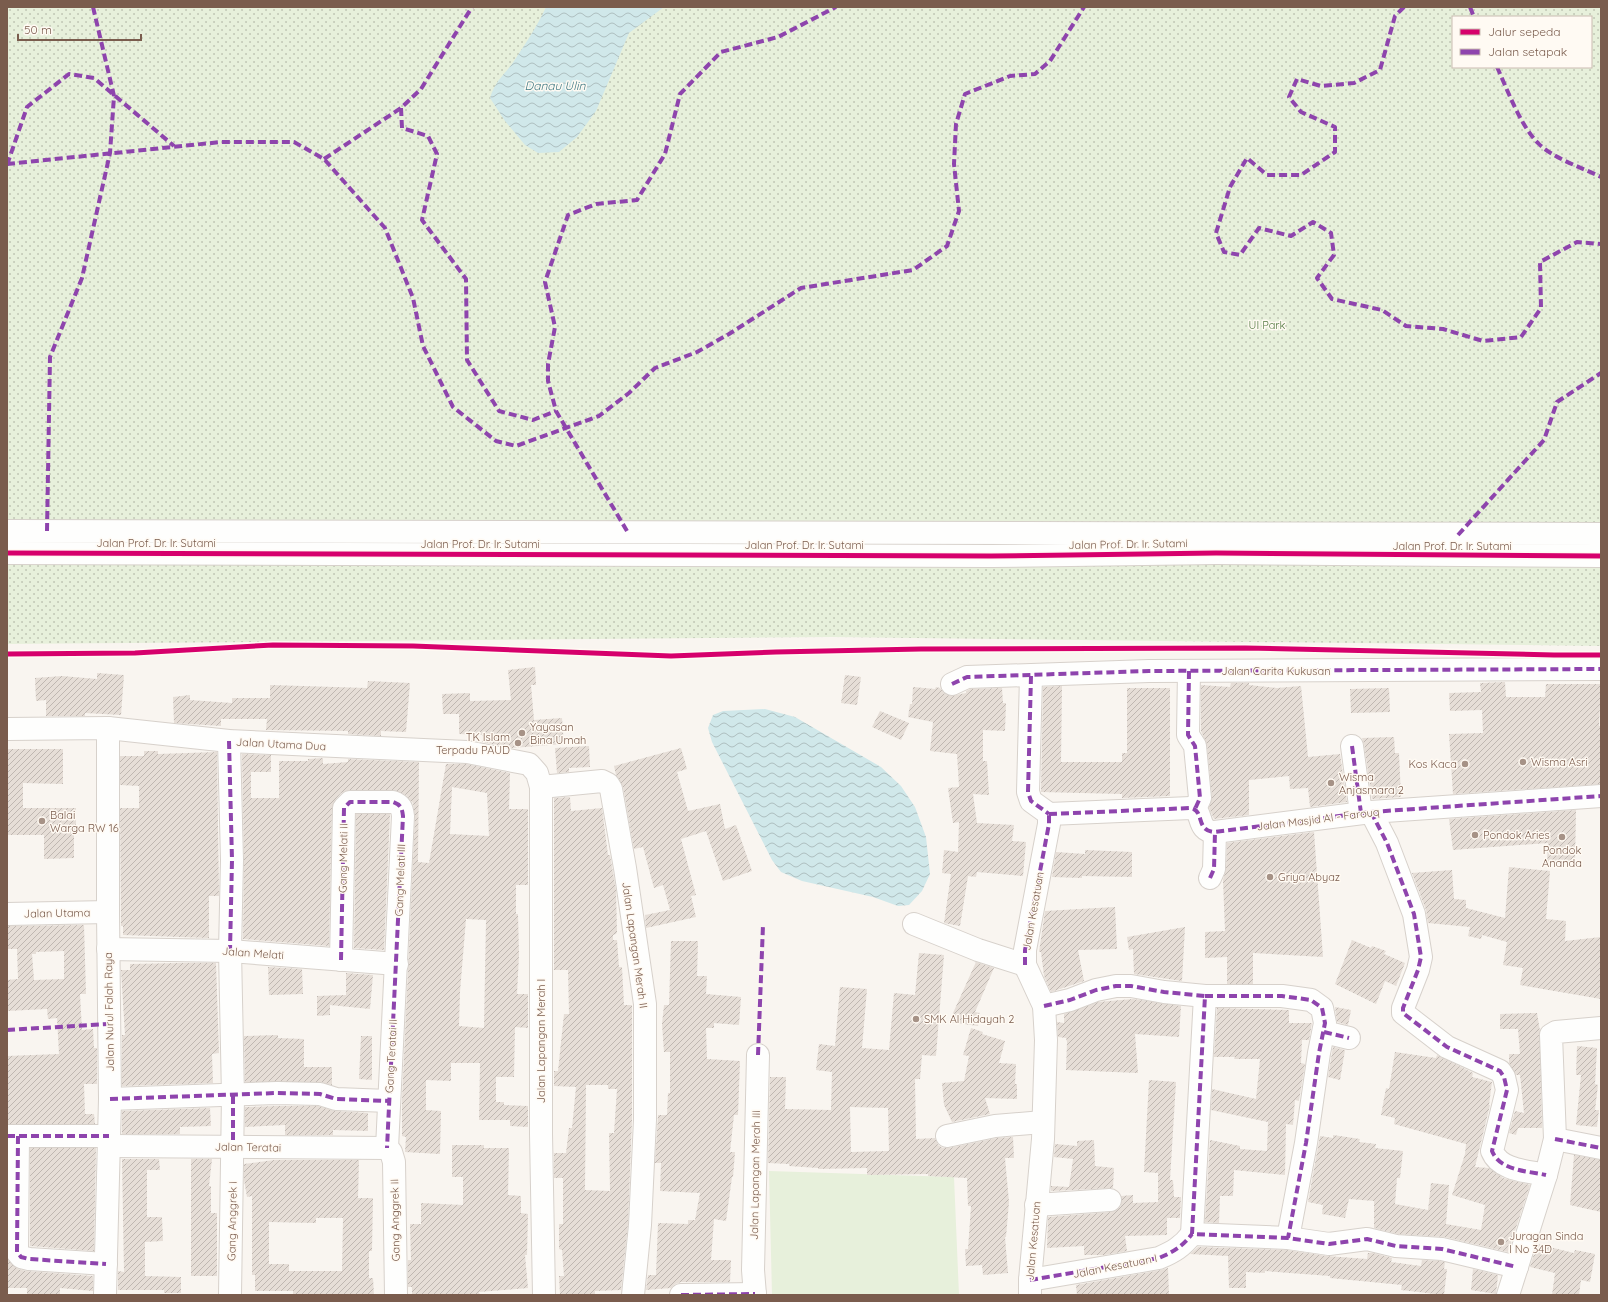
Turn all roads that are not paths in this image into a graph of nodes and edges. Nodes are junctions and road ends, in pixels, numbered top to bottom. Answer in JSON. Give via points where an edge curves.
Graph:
{"nodes":[{"id":1,"x":7,"y":531,"type":"edge"},
{"id":2,"x":1601,"y":534,"type":"edge"},
{"id":3,"x":7,"y":553,"type":"edge"},
{"id":4,"x":1601,"y":556,"type":"edge"},
{"id":5,"x":1601,"y":669,"type":"edge"},
{"id":6,"x":1189,"y":671,"type":"junction"},
{"id":7,"x":1031,"y":676,"type":"junction"},
{"id":8,"x":952,"y":684,"type":"dead end"},
{"id":9,"x":108,"y":728,"type":"junction"},
{"id":10,"x":7,"y":729,"type":"edge"},
{"id":11,"x":229,"y":741,"type":"junction"},
{"id":12,"x":1352,"y":746,"type":"dead end"},
{"id":13,"x":541,"y":786,"type":"junction"},
{"id":14,"x":1601,"y":796,"type":"edge"},
{"id":15,"x":394,"y":802,"type":"joint"},
{"id":16,"x":1195,"y":809,"type":"junction"},
{"id":17,"x":1366,"y":812,"type":"junction"},
{"id":18,"x":1049,"y":814,"type":"junction"},
{"id":19,"x":1215,"y":832,"type":"junction"},
{"id":20,"x":1210,"y":878,"type":"dead end"},
{"id":21,"x":108,"y":912,"type":"junction"},
{"id":22,"x":7,"y":914,"type":"edge"},
{"id":23,"x":914,"y":924,"type":"dead end"},
{"id":24,"x":108,"y":949,"type":"junction"},
{"id":25,"x":230,"y":951,"type":"junction"},
{"id":26,"x":341,"y":960,"type":"junction"},
{"id":27,"x":397,"y":964,"type":"junction"},
{"id":28,"x":1025,"y":965,"type":"junction"},
{"id":29,"x":1205,"y":996,"type":"junction"},
{"id":30,"x":1044,"y":1006,"type":"junction"},
{"id":31,"x":1601,"y":1028,"type":"edge"},
{"id":32,"x":1324,"y":1032,"type":"junction"},
{"id":33,"x":1349,"y":1038,"type":"dead end"},
{"id":34,"x":758,"y":1055,"type":"dead end"},
{"id":35,"x":233,"y":1096,"type":"junction"},
{"id":36,"x":110,"y":1099,"type":"junction"},
{"id":37,"x":388,"y":1101,"type":"junction"},
{"id":38,"x":1043,"y":1122,"type":"junction"},
{"id":39,"x":12,"y":1136,"type":"edge"},
{"id":40,"x":947,"y":1136,"type":"dead end"},
{"id":41,"x":1555,"y":1139,"type":"junction"},
{"id":42,"x":109,"y":1141,"type":"junction"},
{"id":43,"x":233,"y":1146,"type":"junction"},
{"id":44,"x":387,"y":1148,"type":"junction"},
{"id":45,"x":1601,"y":1148,"type":"edge"},
{"id":46,"x":1546,"y":1175,"type":"junction"},
{"id":47,"x":1110,"y":1200,"type":"dead end"},
{"id":48,"x":1036,"y":1205,"type":"junction"},
{"id":49,"x":1192,"y":1234,"type":"junction"},
{"id":50,"x":1288,"y":1238,"type":"junction"},
{"id":51,"x":106,"y":1264,"type":"junction"},
{"id":52,"x":1517,"y":1267,"type":"junction"},
{"id":53,"x":1030,"y":1288,"type":"edge"},
{"id":54,"x":105,"y":1295,"type":"edge"},
{"id":55,"x":230,"y":1295,"type":"edge"},
{"id":56,"x":396,"y":1295,"type":"edge"},
{"id":57,"x":544,"y":1295,"type":"edge"},
{"id":58,"x":633,"y":1295,"type":"edge"},
{"id":59,"x":681,"y":1295,"type":"edge"},
{"id":60,"x":755,"y":1295,"type":"edge"},
{"id":61,"x":1508,"y":1295,"type":"edge"}],
"edges":[{"from":1,"to":2,"type":"street","name":"Jalan Prof. Dr. Ir. Sutami"},
{"from":3,"to":4,"type":"street","name":"Jalan Prof. Dr. Ir. Sutami","via":[[991,556],[1216,553]]},
{"from":5,"to":6,"type":"street","name":"Jalan Carita Kukusan"},
{"from":6,"to":7,"type":"street","name":"Jalan Carita Kukusan"},
{"from":6,"to":16,"type":"street","via":[[1188,735],[1195,746],[1200,798]]},
{"from":7,"to":8,"type":"street","name":"Jalan Carita Kukusan","via":[[967,677]]},
{"from":7,"to":18,"type":"street","via":[[1028,792],[1032,801]]},
{"from":9,"to":10,"type":"street","name":"Jalan Utama Dua"},
{"from":9,"to":11,"type":"street","name":"Jalan Utama Dua"},
{"from":9,"to":21,"type":"street","name":"Jalan Nurul Falah Raya"},
{"from":11,"to":13,"type":"street","name":"Jalan Utama Dua","via":[[467,752],[529,764]]},
{"from":11,"to":25,"type":"street","name":"Gang Anggrek I","via":[[232,860]]},
{"from":12,"to":17,"type":"street"},
{"from":13,"to":57,"type":"street","name":"Jalan Lapangan Merah I","via":[[541,1126]]},
{"from":13,"to":58,"type":"street","name":"Jalan Lapangan Merah II","via":[[602,781],[608,784],[625,868],[645,1004],[645,1120],[640,1225]]},
{"from":14,"to":17,"type":"street","name":"Jalan Masjid Al - Farouq"},
{"from":15,"to":26,"type":"street","name":"Gang Melati II","via":[[350,802],[344,808]]},
{"from":15,"to":27,"type":"street","name":"Gang Melati III","via":[[402,809],[403,816]]},
{"from":16,"to":18,"type":"street"},
{"from":16,"to":19,"type":"street","via":[[1204,828],[1208,832]]},
{"from":17,"to":19,"type":"street","name":"Jalan Masjid Al - Farouq"},
{"from":17,"to":46,"type":"street","via":[[1387,843],[1414,914],[1422,957],[1403,1013],[1447,1047],[1500,1071],[1507,1090],[1492,1151],[1495,1158],[1503,1165]]},
{"from":18,"to":28,"type":"street","name":"Jalan Kesatuan","via":[[1025,950]]},
{"from":19,"to":20,"type":"street","via":[[1214,869]]},
{"from":21,"to":22,"type":"street","name":"Jalan Utama"},
{"from":21,"to":24,"type":"street","name":"Jalan Nurul Falah Raya"},
{"from":23,"to":28,"type":"street","via":[[978,950]]},
{"from":24,"to":25,"type":"street","name":"Jalan Melati"},
{"from":24,"to":36,"type":"street","name":"Jalan Nurul Falah Raya"},
{"from":25,"to":26,"type":"street","name":"Jalan Melati"},
{"from":25,"to":35,"type":"street","name":"Gang Anggrek I"},
{"from":26,"to":27,"type":"street","name":"Jalan Melati"},
{"from":27,"to":37,"type":"street","name":"Gang Teratai II"},
{"from":28,"to":30,"type":"street","name":"Jalan Kesatuan"},
{"from":29,"to":30,"type":"street","via":[[1116,986]]},
{"from":29,"to":32,"type":"street","via":[[1282,996],[1311,1000],[1322,1008]]},
{"from":29,"to":49,"type":"street"},
{"from":30,"to":38,"type":"street","name":"Jalan Kesatuan","via":[[1046,1040]]},
{"from":31,"to":41,"type":"street","via":[[1556,1032],[1551,1035]]},
{"from":32,"to":33,"type":"street"},
{"from":32,"to":50,"type":"street","via":[[1308,1137]]},
{"from":34,"to":60,"type":"street","name":"Jalan Lapangan Merah III","via":[[753,1270]]},
{"from":35,"to":36,"type":"street"},
{"from":35,"to":37,"type":"street","via":[[320,1094],[336,1099]]},
{"from":35,"to":43,"type":"street","name":"Gang Anggrek I"},
{"from":36,"to":42,"type":"street","name":"Jalan Nurul Falah Raya"},
{"from":37,"to":44,"type":"street","name":"Gang Teratai II"},
{"from":38,"to":40,"type":"street","via":[[995,1126]]},
{"from":38,"to":48,"type":"street","name":"Jalan Kesatuan"},
{"from":39,"to":42,"type":"street","name":"Jalan Teratai"},
{"from":39,"to":51,"type":"street","via":[[17,1252],[21,1257],[29,1259]]},
{"from":41,"to":45,"type":"street"},
{"from":41,"to":46,"type":"street"},
{"from":42,"to":43,"type":"street","name":"Jalan Teratai"},
{"from":42,"to":51,"type":"street","name":"Jalan Nurul Falah Raya"},
{"from":43,"to":44,"type":"street","name":"Jalan Teratai"},
{"from":43,"to":55,"type":"street","name":"Gang Anggrek I"},
{"from":44,"to":56,"type":"street","name":"Gang Anggrek II","via":[[394,1162]]},
{"from":46,"to":52,"type":"street"},
{"from":47,"to":48,"type":"street"},
{"from":48,"to":53,"type":"street","name":"Jalan Kesatuan"},
{"from":49,"to":50,"type":"street"},
{"from":49,"to":53,"type":"street","name":"Jalan Kesatuan I","via":[[1174,1252],[1159,1258]]},
{"from":50,"to":52,"type":"street","via":[[1329,1244],[1367,1239],[1396,1246],[1442,1249]]},
{"from":51,"to":54,"type":"street","name":"Jalan Nurul Falah Raya"},
{"from":52,"to":61,"type":"street"},
{"from":59,"to":60,"type":"street","name":"Jalan Lapangan Merah III"}]}
